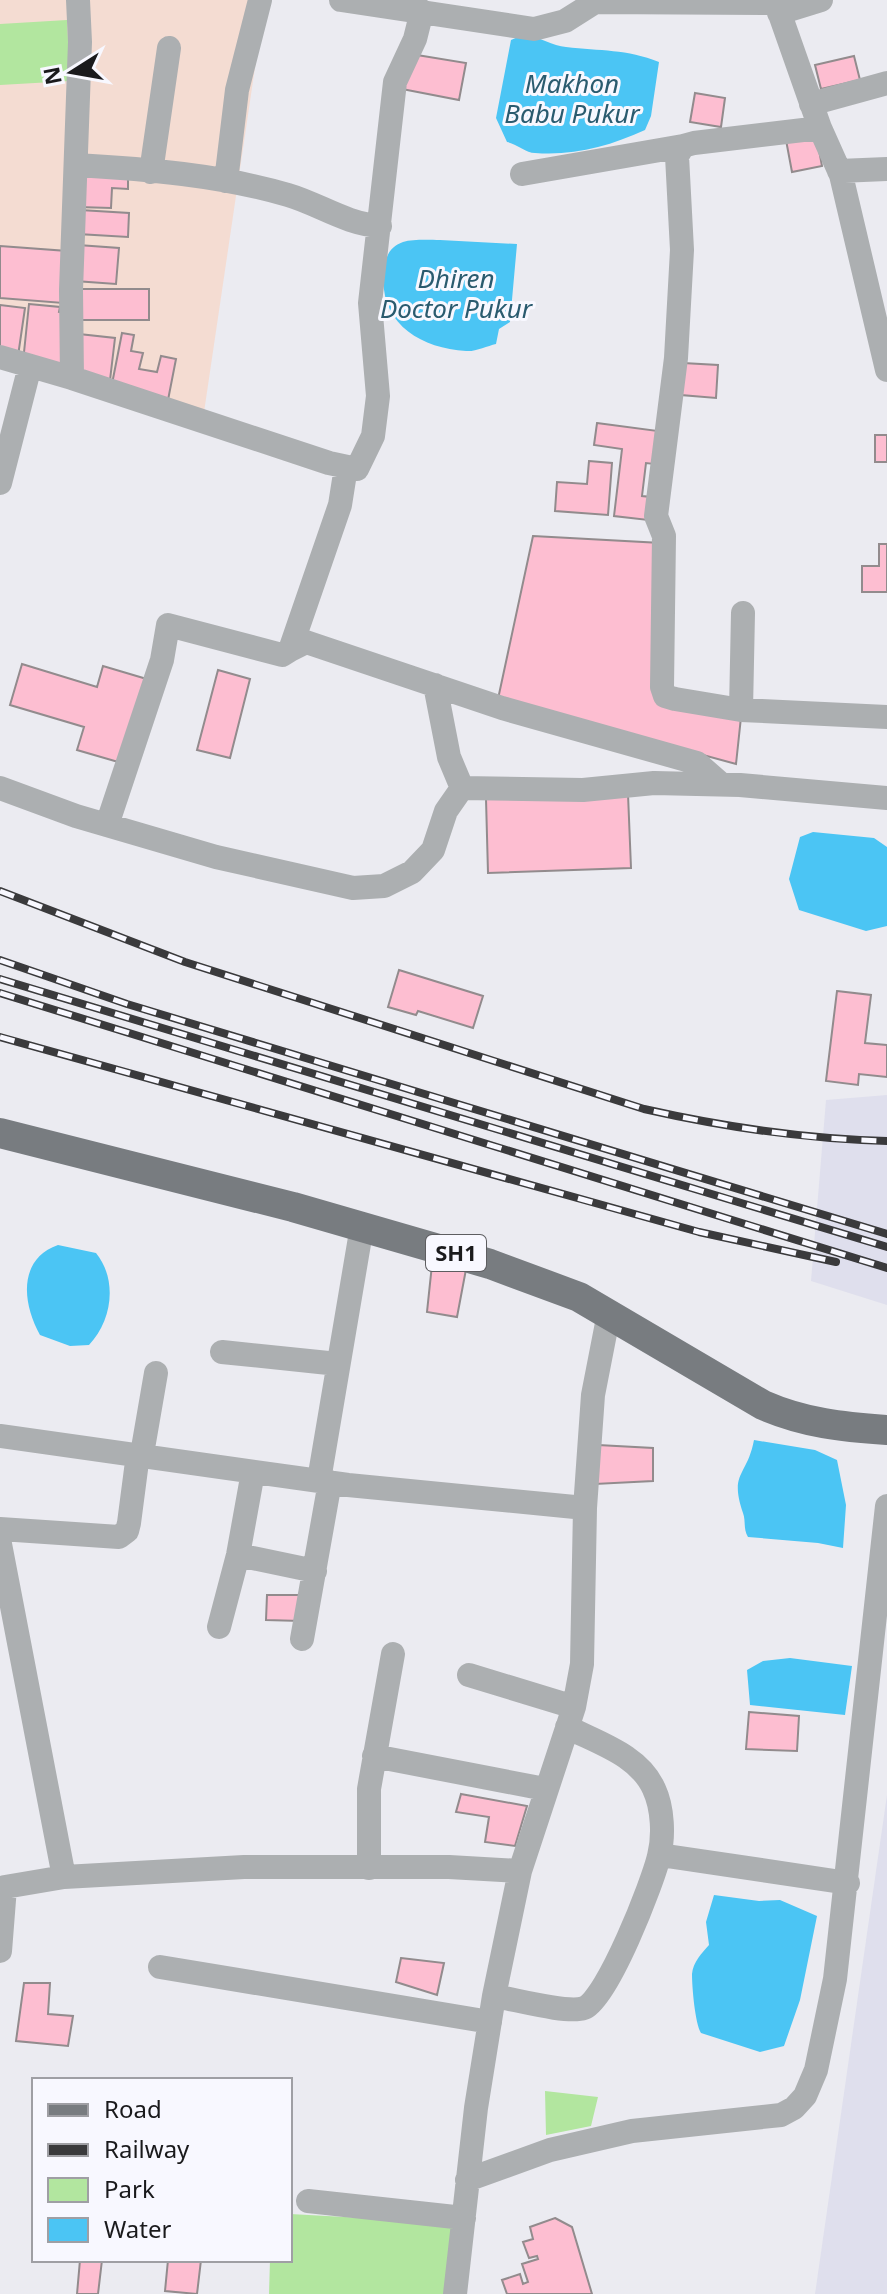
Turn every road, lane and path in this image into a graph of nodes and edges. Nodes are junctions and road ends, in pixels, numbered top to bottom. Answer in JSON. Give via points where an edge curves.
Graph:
{"nodes":[{"id":1,"x":78,"y":0,"type":"edge"},
{"id":2,"x":260,"y":0,"type":"edge"},
{"id":3,"x":341,"y":0,"type":"edge"},
{"id":4,"x":821,"y":0,"type":"edge"},
{"id":5,"x":577,"y":5,"type":"edge"},
{"id":6,"x":776,"y":5,"type":"edge"},
{"id":7,"x":422,"y":11,"type":"junction"},
{"id":8,"x":169,"y":48,"type":"dead end"},
{"id":9,"x":887,"y":83,"type":"edge"},
{"id":10,"x":811,"y":104,"type":"junction"},
{"id":11,"x":820,"y":128,"type":"junction"},
{"id":12,"x":683,"y":146,"type":"junction"},
{"id":13,"x":76,"y":165,"type":"junction"},
{"id":14,"x":887,"y":169,"type":"edge"},
{"id":15,"x":839,"y":171,"type":"junction"},
{"id":16,"x":151,"y":172,"type":"junction"},
{"id":17,"x":522,"y":174,"type":"dead end"},
{"id":18,"x":226,"y":181,"type":"junction"},
{"id":19,"x":380,"y":226,"type":"junction"},
{"id":20,"x":0,"y":357,"type":"edge"},
{"id":21,"x":30,"y":366,"type":"junction"},
{"id":22,"x":887,"y":370,"type":"edge"},
{"id":23,"x":72,"y":378,"type":"junction"},
{"id":24,"x":346,"y":467,"type":"junction"},
{"id":25,"x":0,"y":483,"type":"edge"},
{"id":26,"x":743,"y":613,"type":"dead end"},
{"id":27,"x":290,"y":650,"type":"junction"},
{"id":28,"x":435,"y":685,"type":"junction"},
{"id":29,"x":741,"y":710,"type":"junction"},
{"id":30,"x":887,"y":717,"type":"edge"},
{"id":31,"x":721,"y":784,"type":"junction"},
{"id":32,"x":0,"y":788,"type":"edge"},
{"id":33,"x":462,"y":788,"type":"junction"},
{"id":34,"x":887,"y":798,"type":"edge"},
{"id":35,"x":107,"y":825,"type":"junction"},
{"id":36,"x":0,"y":1133,"type":"edge"},
{"id":37,"x":362,"y":1226,"type":"junction"},
{"id":38,"x":609,"y":1313,"type":"junction"},
{"id":39,"x":222,"y":1352,"type":"dead end"},
{"id":40,"x":338,"y":1364,"type":"junction"},
{"id":41,"x":156,"y":1373,"type":"dead end"},
{"id":42,"x":887,"y":1430,"type":"edge"},
{"id":43,"x":0,"y":1436,"type":"edge"},
{"id":44,"x":140,"y":1454,"type":"junction"},
{"id":45,"x":253,"y":1472,"type":"junction"},
{"id":46,"x":325,"y":1481,"type":"junction"},
{"id":47,"x":887,"y":1506,"type":"edge"},
{"id":48,"x":585,"y":1508,"type":"junction"},
{"id":49,"x":0,"y":1529,"type":"edge"},
{"id":50,"x":238,"y":1555,"type":"junction"},
{"id":51,"x":1,"y":1557,"type":"edge"},
{"id":52,"x":315,"y":1571,"type":"junction"},
{"id":53,"x":219,"y":1627,"type":"dead end"},
{"id":54,"x":302,"y":1639,"type":"dead end"},
{"id":55,"x":393,"y":1654,"type":"dead end"},
{"id":56,"x":469,"y":1675,"type":"dead end"},
{"id":57,"x":570,"y":1717,"type":"junction"},
{"id":58,"x":374,"y":1756,"type":"junction"},
{"id":59,"x":545,"y":1789,"type":"junction"},
{"id":60,"x":660,"y":1855,"type":"junction"},
{"id":61,"x":369,"y":1868,"type":"junction"},
{"id":62,"x":520,"y":1871,"type":"junction"},
{"id":63,"x":64,"y":1877,"type":"junction"},
{"id":64,"x":848,"y":1883,"type":"junction"},
{"id":65,"x":2,"y":1887,"type":"edge"},
{"id":66,"x":0,"y":1951,"type":"edge"},
{"id":67,"x":160,"y":1967,"type":"dead end"},
{"id":68,"x":494,"y":1996,"type":"junction"},
{"id":69,"x":490,"y":2022,"type":"junction"},
{"id":70,"x":467,"y":2180,"type":"junction"},
{"id":71,"x":308,"y":2201,"type":"dead end"},
{"id":72,"x":464,"y":2218,"type":"junction"},
{"id":73,"x":455,"y":2294,"type":"edge"}],
"edges":[{"from":1,"to":13,"type":"street"},
{"from":2,"to":18,"type":"street","via":[[237,90]]},
{"from":3,"to":7,"type":"street"},
{"from":4,"to":6,"type":"street"},
{"from":5,"to":6,"type":"street"},
{"from":5,"to":7,"type":"street","via":[[565,21],[534,29]]},
{"from":6,"to":10,"type":"street"},
{"from":7,"to":19,"type":"street","via":[[395,82]]},
{"from":8,"to":16,"type":"street"},
{"from":9,"to":10,"type":"street"},
{"from":10,"to":11,"type":"street"},
{"from":11,"to":12,"type":"street"},
{"from":11,"to":15,"type":"street"},
{"from":12,"to":17,"type":"street"},
{"from":12,"to":29,"type":"street","via":[[677,156],[682,250],[676,358],[656,516],[664,536],[662,687],[665,696],[675,699]]},
{"from":13,"to":16,"type":"street"},
{"from":13,"to":23,"type":"street"},
{"from":14,"to":15,"type":"street"},
{"from":15,"to":22,"type":"street"},
{"from":16,"to":18,"type":"street"},
{"from":18,"to":19,"type":"street"},
{"from":19,"to":24,"type":"street","via":[[370,303],[378,396],[373,436],[357,469]]},
{"from":20,"to":21,"type":"street"},
{"from":21,"to":23,"type":"street"},
{"from":21,"to":25,"type":"street"},
{"from":23,"to":24,"type":"street"},
{"from":24,"to":27,"type":"street","via":[[340,505]]},
{"from":26,"to":29,"type":"street"},
{"from":27,"to":28,"type":"street","via":[[306,642]]},
{"from":27,"to":35,"type":"street","via":[[282,655],[169,618],[162,660]]},
{"from":28,"to":31,"type":"street","via":[[697,763]]},
{"from":28,"to":33,"type":"street","via":[[449,757]]},
{"from":29,"to":30,"type":"street"},
{"from":31,"to":33,"type":"street"},
{"from":31,"to":34,"type":"street"},
{"from":32,"to":35,"type":"street"},
{"from":33,"to":35,"type":"street","via":[[446,811],[433,850],[412,872],[384,886],[353,888]]},
{"from":36,"to":37,"type":"main road","number":"SH1"},
{"from":37,"to":38,"type":"main road","number":"SH1","via":[[490,1264]]},
{"from":37,"to":40,"type":"street"},
{"from":38,"to":42,"type":"main road","number":"SH1","via":[[790,1417]]},
{"from":38,"to":48,"type":"street","via":[[593,1395]]},
{"from":39,"to":40,"type":"street"},
{"from":40,"to":46,"type":"street"},
{"from":41,"to":44,"type":"street"},
{"from":43,"to":44,"type":"street"},
{"from":44,"to":45,"type":"street"},
{"from":44,"to":49,"type":"street","via":[[127,1531],[119,1537]]},
{"from":45,"to":46,"type":"street"},
{"from":45,"to":50,"type":"street"},
{"from":46,"to":48,"type":"street"},
{"from":46,"to":52,"type":"street"},
{"from":47,"to":64,"type":"street"},
{"from":48,"to":57,"type":"street","via":[[585,1629]]},
{"from":50,"to":52,"type":"street"},
{"from":50,"to":53,"type":"street"},
{"from":51,"to":63,"type":"street"},
{"from":52,"to":54,"type":"street"},
{"from":55,"to":58,"type":"street"},
{"from":56,"to":57,"type":"street"},
{"from":57,"to":59,"type":"street"},
{"from":57,"to":60,"type":"street","via":[[643,1772],[659,1805]]},
{"from":58,"to":59,"type":"street"},
{"from":58,"to":61,"type":"street"},
{"from":59,"to":62,"type":"street"},
{"from":60,"to":64,"type":"street"},
{"from":60,"to":68,"type":"street","via":[[637,1918],[589,2006],[576,2010]]},
{"from":61,"to":62,"type":"street"},
{"from":61,"to":63,"type":"street","via":[[244,1867]]},
{"from":62,"to":68,"type":"street"},
{"from":63,"to":65,"type":"street"},
{"from":64,"to":70,"type":"street","via":[[816,2070],[794,2108],[766,2117],[632,2131]]},
{"from":65,"to":66,"type":"street"},
{"from":67,"to":69,"type":"street"},
{"from":68,"to":69,"type":"street"},
{"from":69,"to":70,"type":"street"},
{"from":70,"to":72,"type":"street"},
{"from":71,"to":72,"type":"street"},
{"from":72,"to":73,"type":"street"}]}
